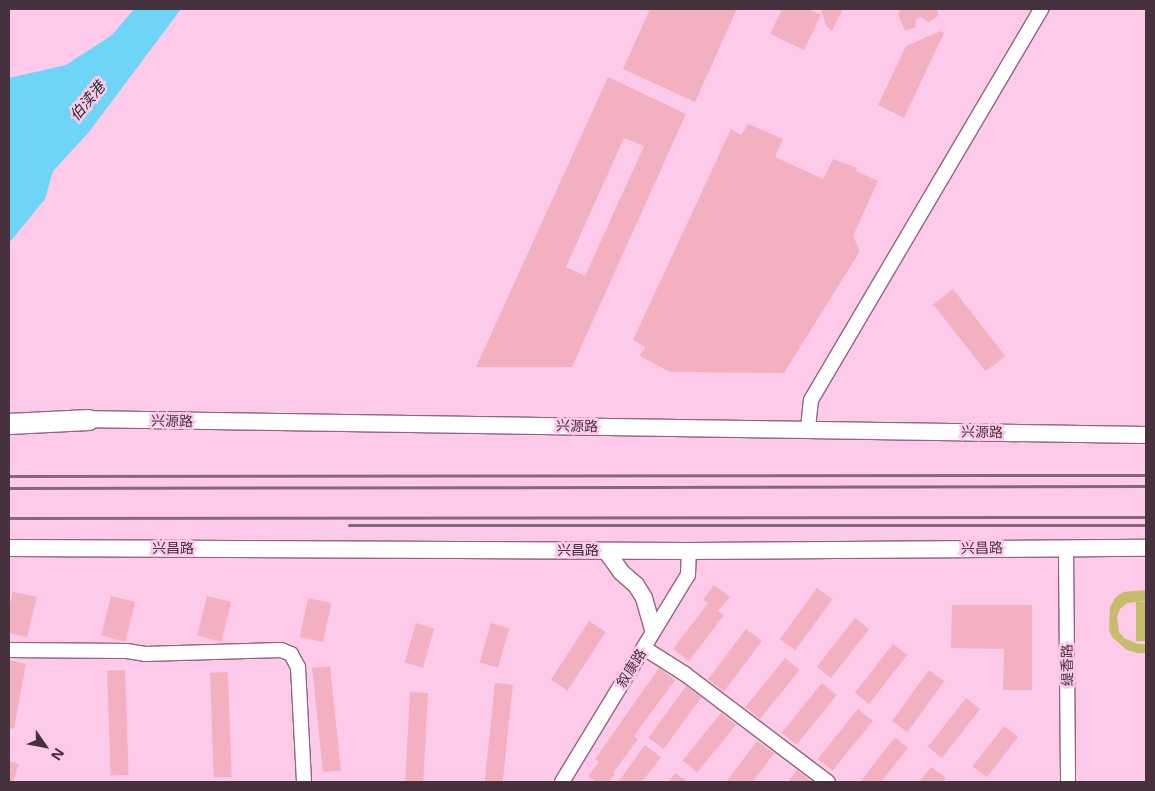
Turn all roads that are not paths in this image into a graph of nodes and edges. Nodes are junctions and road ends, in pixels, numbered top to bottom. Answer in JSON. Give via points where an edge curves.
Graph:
{"nodes":[{"id":1,"x":1041,"y":9,"type":"edge"},
{"id":2,"x":9,"y":414,"type":"edge"},
{"id":3,"x":89,"y":420,"type":"junction"},
{"id":4,"x":9,"y":424,"type":"edge"},
{"id":5,"x":808,"y":428,"type":"junction"},
{"id":6,"x":1146,"y":435,"type":"edge"},
{"id":7,"x":9,"y":548,"type":"edge"},
{"id":8,"x":1066,"y":548,"type":"junction"},
{"id":9,"x":1146,"y":548,"type":"edge"},
{"id":10,"x":606,"y":551,"type":"junction"},
{"id":11,"x":689,"y":551,"type":"junction"},
{"id":12,"x":653,"y":630,"type":"junction"},
{"id":13,"x":644,"y":648,"type":"junction"},
{"id":14,"x":9,"y":650,"type":"edge"},
{"id":15,"x":304,"y":782,"type":"edge"},
{"id":16,"x":562,"y":782,"type":"edge"},
{"id":17,"x":828,"y":782,"type":"edge"},
{"id":18,"x":1068,"y":782,"type":"edge"}],
"edges":[{"from":1,"to":5,"type":"street","via":[[811,400]]},
{"from":2,"to":3,"type":"main road","name":"兴源路"},
{"from":3,"to":4,"type":"highway"},
{"from":3,"to":5,"type":"main road","name":"兴源路"},
{"from":5,"to":6,"type":"main road","name":"兴源路"},
{"from":7,"to":10,"type":"main road","name":"兴昌路"},
{"from":8,"to":9,"type":"main road","name":"兴昌路"},
{"from":8,"to":11,"type":"main road","name":"兴昌路"},
{"from":8,"to":18,"type":"street","name":"缇香路"},
{"from":10,"to":11,"type":"main road","name":"兴昌路"},
{"from":10,"to":12,"type":"main road","via":[[644,598]]},
{"from":11,"to":12,"type":"street","name":"叙康路","via":[[688,575]]},
{"from":12,"to":13,"type":"street","name":"叙康路"},
{"from":13,"to":16,"type":"street","name":"叙康路"},
{"from":13,"to":17,"type":"street","via":[[685,674]]},
{"from":14,"to":15,"type":"street","via":[[145,654],[281,650],[291,654],[298,667]]}]}
